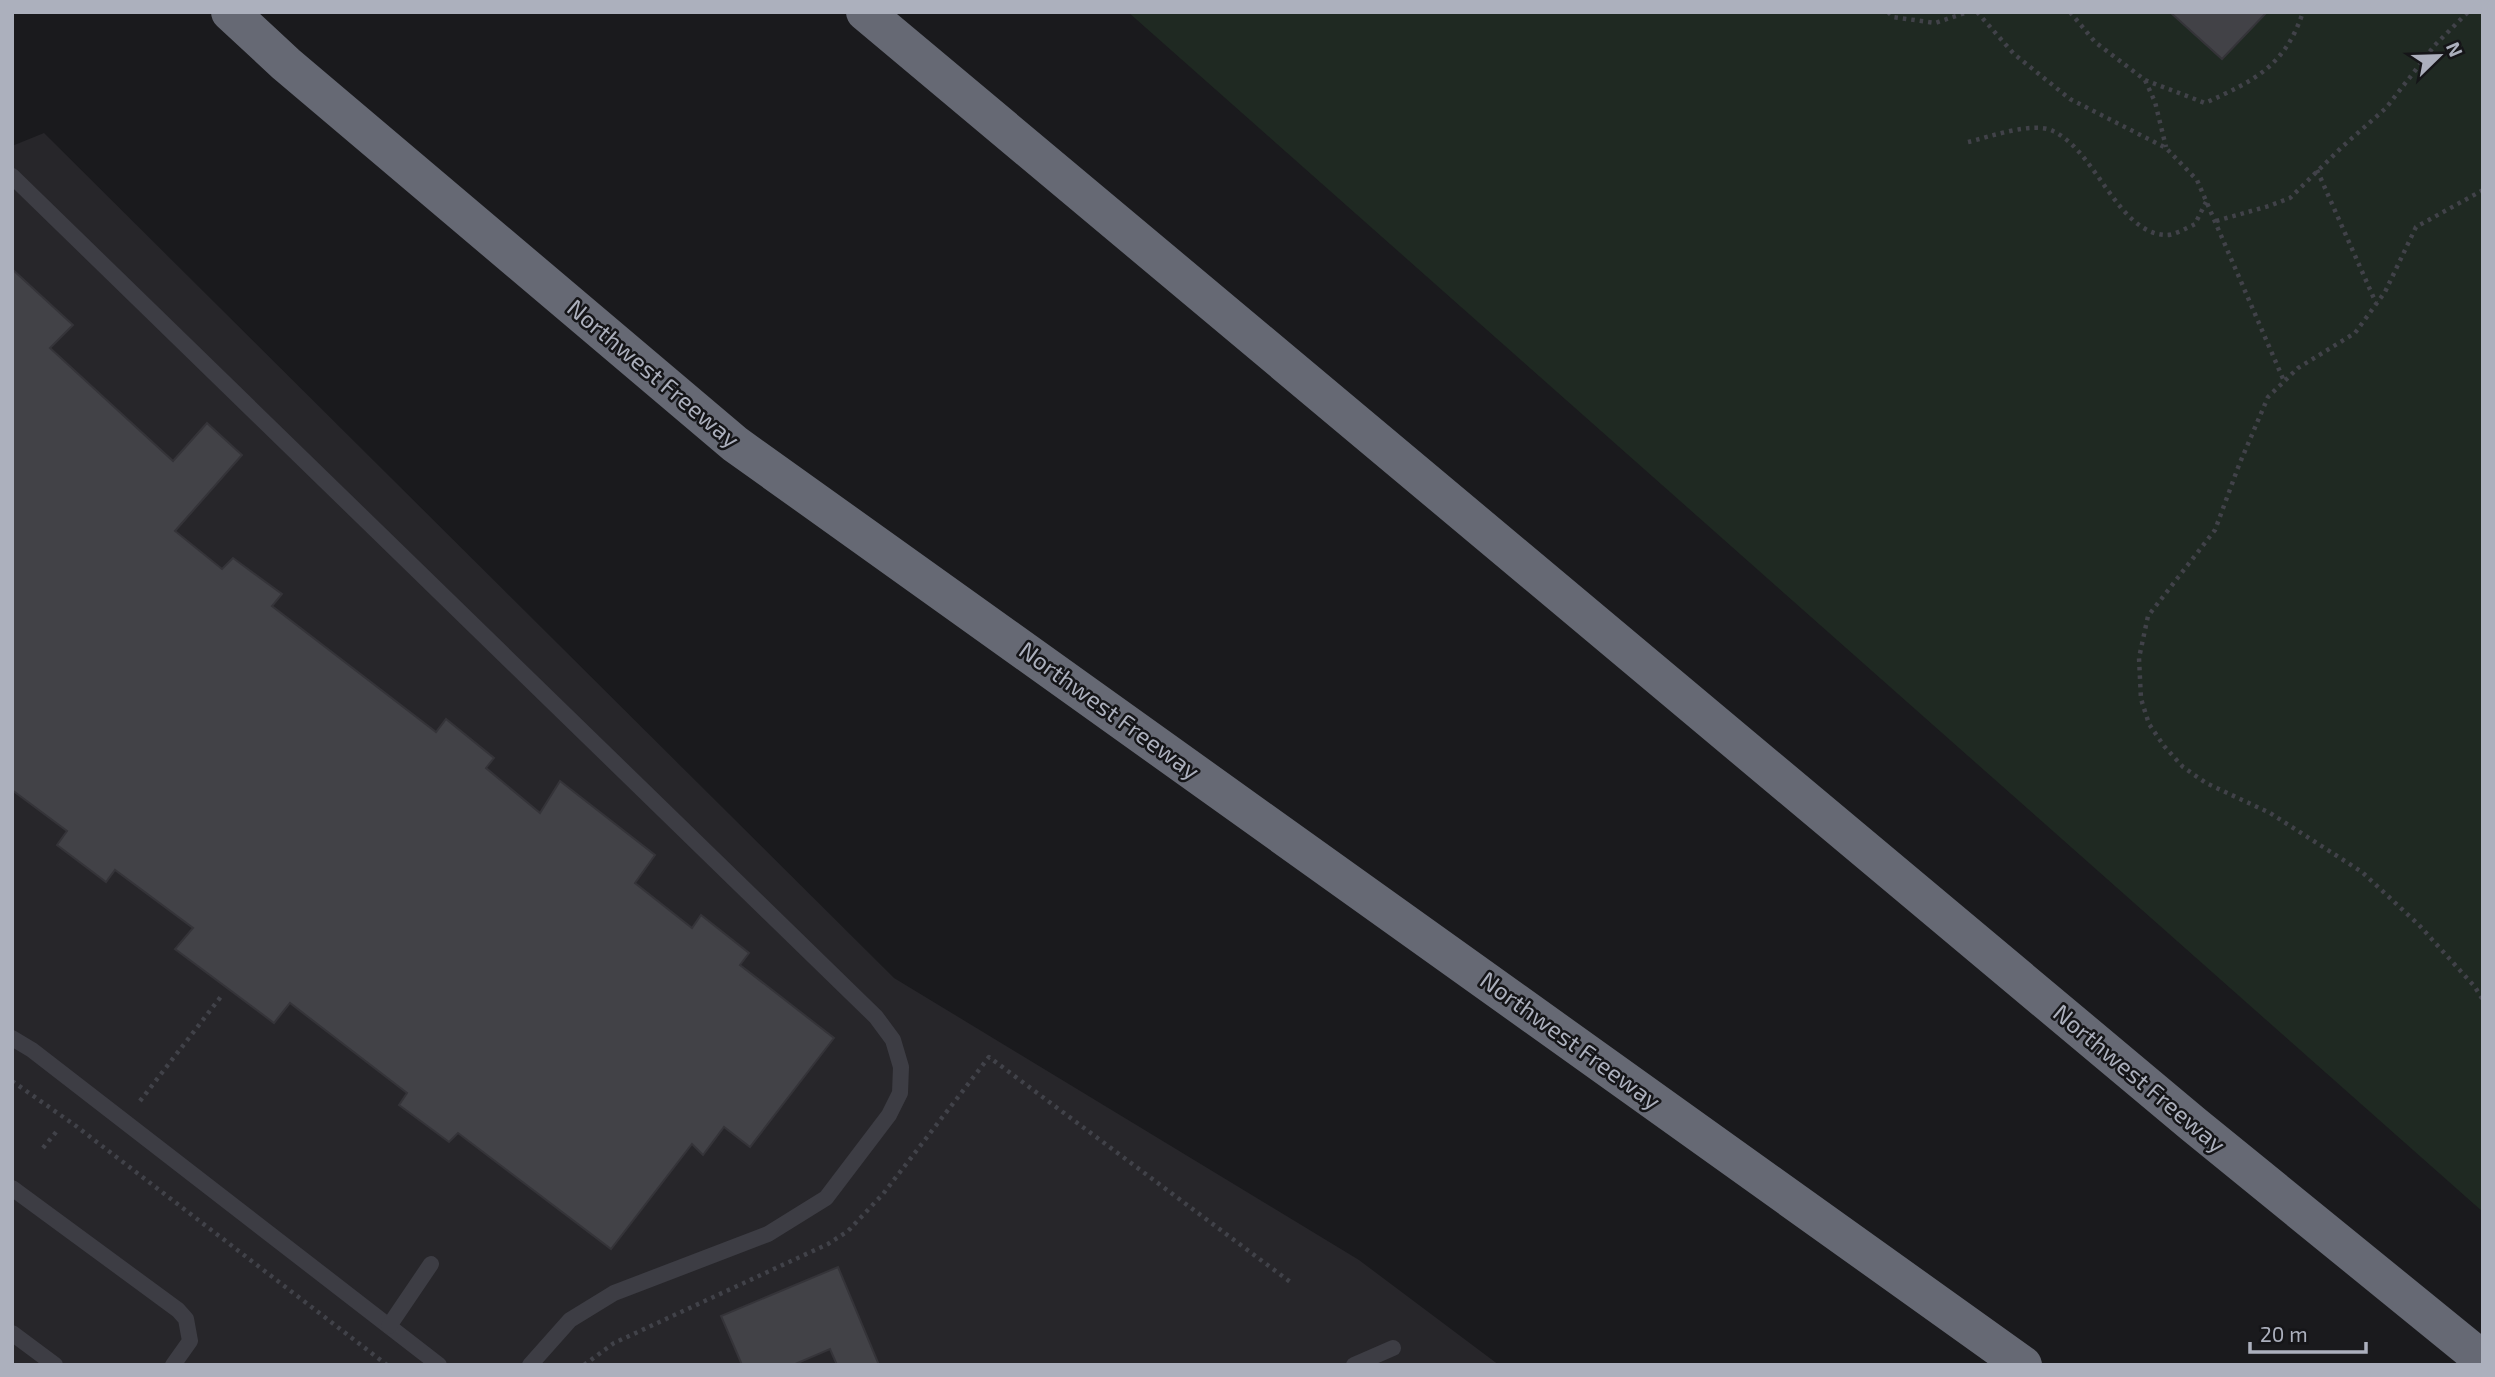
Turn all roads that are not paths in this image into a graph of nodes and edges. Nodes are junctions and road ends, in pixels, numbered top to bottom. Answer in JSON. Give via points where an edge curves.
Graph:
{"nodes":[{"id":1,"x":230,"y":12,"type":"edge"},
{"id":2,"x":865,"y":12,"type":"edge"},
{"id":3,"x":12,"y":176,"type":"edge"},
{"id":4,"x":12,"y":1038,"type":"edge"},
{"id":5,"x":12,"y":1188,"type":"edge"},
{"id":6,"x":432,"y":1264,"type":"dead end"},
{"id":7,"x":389,"y":1326,"type":"junction"},
{"id":8,"x":12,"y":1333,"type":"edge"},
{"id":9,"x":1393,"y":1348,"type":"dead end"},
{"id":10,"x":2483,"y":1360,"type":"edge"},
{"id":11,"x":55,"y":1365,"type":"edge"},
{"id":12,"x":173,"y":1365,"type":"edge"},
{"id":13,"x":439,"y":1365,"type":"edge"},
{"id":14,"x":530,"y":1365,"type":"edge"},
{"id":15,"x":1354,"y":1365,"type":"edge"},
{"id":16,"x":2023,"y":1365,"type":"edge"}],
"edges":[{"from":1,"to":16,"type":"highway","name":"Northwest Freeway","via":[[735,444]]},
{"from":2,"to":10,"type":"highway","name":"Northwest Freeway","via":[[2172,1107]]},
{"from":3,"to":14,"type":"lane","via":[[876,1017],[893,1040],[901,1067],[900,1093],[889,1115],[827,1198],[768,1234],[614,1293],[570,1320]]},
{"from":4,"to":7,"type":"lane"},
{"from":5,"to":12,"type":"lane","via":[[178,1310],[186,1319],[190,1341]]},
{"from":6,"to":7,"type":"lane"},
{"from":7,"to":13,"type":"lane"},
{"from":8,"to":11,"type":"lane"},
{"from":9,"to":15,"type":"lane"}]}
